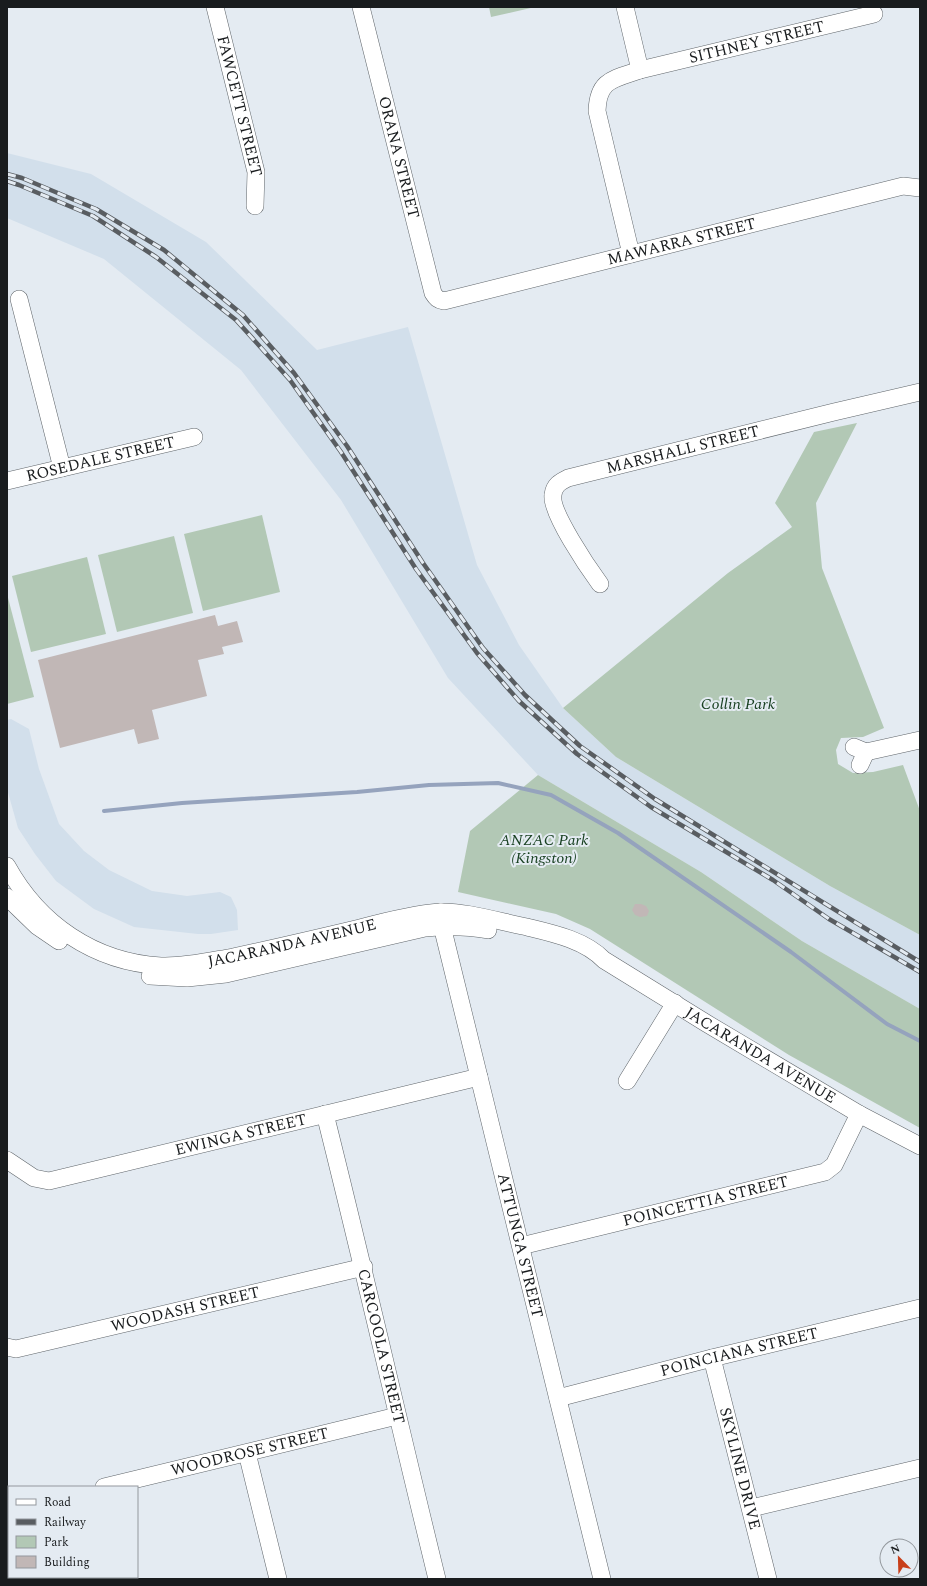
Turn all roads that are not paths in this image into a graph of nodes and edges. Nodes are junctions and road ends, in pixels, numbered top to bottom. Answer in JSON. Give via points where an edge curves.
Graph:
{"nodes":[{"id":1,"x":215,"y":7,"type":"edge"},
{"id":2,"x":361,"y":7,"type":"edge"},
{"id":3,"x":625,"y":7,"type":"edge"},
{"id":4,"x":874,"y":14,"type":"dead end"},
{"id":5,"x":640,"y":70,"type":"junction"},
{"id":6,"x":920,"y":188,"type":"edge"},
{"id":7,"x":255,"y":206,"type":"dead end"},
{"id":8,"x":631,"y":254,"type":"junction"},
{"id":9,"x":18,"y":299,"type":"dead end"},
{"id":10,"x":444,"y":302,"type":"joint"},
{"id":11,"x":920,"y":392,"type":"edge"},
{"id":12,"x":194,"y":437,"type":"dead end"},
{"id":13,"x":62,"y":468,"type":"junction"},
{"id":14,"x":7,"y":481,"type":"edge"},
{"id":15,"x":600,"y":584,"type":"dead end"},
{"id":16,"x":920,"y":740,"type":"edge"},
{"id":17,"x":860,"y":755,"type":"dead end"},
{"id":18,"x":7,"y":866,"type":"edge"},
{"id":19,"x":10,"y":891,"type":"edge"},
{"id":20,"x":442,"y":919,"type":"junction"},
{"id":21,"x":675,"y":1003,"type":"junction"},
{"id":22,"x":479,"y":1077,"type":"junction"},
{"id":23,"x":627,"y":1081,"type":"dead end"},
{"id":24,"x":326,"y":1114,"type":"junction"},
{"id":25,"x":859,"y":1114,"type":"junction"},
{"id":26,"x":920,"y":1146,"type":"edge"},
{"id":27,"x":7,"y":1160,"type":"edge"},
{"id":28,"x":521,"y":1246,"type":"junction"},
{"id":29,"x":364,"y":1267,"type":"junction"},
{"id":30,"x":920,"y":1308,"type":"edge"},
{"id":31,"x":7,"y":1347,"type":"edge"},
{"id":32,"x":712,"y":1358,"type":"junction"},
{"id":33,"x":558,"y":1398,"type":"junction"},
{"id":34,"x":397,"y":1416,"type":"junction"},
{"id":35,"x":247,"y":1453,"type":"junction"},
{"id":36,"x":919,"y":1471,"type":"edge"},
{"id":37,"x":108,"y":1486,"type":"edge"},
{"id":38,"x":751,"y":1508,"type":"junction"},
{"id":39,"x":278,"y":1579,"type":"edge"},
{"id":40,"x":438,"y":1579,"type":"edge"},
{"id":41,"x":602,"y":1579,"type":"edge"},
{"id":42,"x":768,"y":1579,"type":"edge"}],
"edges":[{"from":1,"to":7,"type":"street","name":"FAWCETT STREET","via":[[256,172]]},
{"from":2,"to":10,"type":"street","name":"ORANA STREET","via":[[433,293],[435,298]]},
{"from":3,"to":5,"type":"street"},
{"from":4,"to":5,"type":"street","name":"SITHNEY STREET"},
{"from":5,"to":8,"type":"street","name":"SITHNEY STREET","via":[[614,79],[603,86],[598,97],[597,111]]},
{"from":6,"to":8,"type":"street","name":"MAWARRA STREET","via":[[903,186]]},
{"from":8,"to":10,"type":"street","name":"MAWARRA STREET"},
{"from":9,"to":13,"type":"street"},
{"from":11,"to":15,"type":"street","name":"MARSHALL STREET","via":[[568,478],[556,484],[552,496],[554,508],[581,558]]},
{"from":12,"to":13,"type":"street","name":"ROSEDALE STREET"},
{"from":13,"to":14,"type":"street","name":"ROSEDALE STREET"},
{"from":16,"to":17,"type":"street"},
{"from":18,"to":19,"type":"street","name":"JACARANDA AVENUE"},
{"from":19,"to":20,"type":"street","name":"JACARANDA AVENUE","via":[[29,899],[51,922],[78,942],[106,954],[163,966],[190,964],[266,950],[411,916]]},
{"from":20,"to":21,"type":"street","name":"JACARANDA AVENUE","via":[[464,915],[541,931],[569,940],[597,953],[604,960]]},
{"from":20,"to":22,"type":"street","name":"ATTUNGA STREET"},
{"from":21,"to":23,"type":"street"},
{"from":21,"to":25,"type":"street","name":"JACARANDA AVENUE"},
{"from":22,"to":24,"type":"street","name":"EWINGA STREET"},
{"from":22,"to":28,"type":"street","name":"ATTUNGA STREET"},
{"from":24,"to":27,"type":"street","name":"EWINGA STREET","via":[[49,1181],[34,1178]]},
{"from":24,"to":29,"type":"street","name":"CARCOOLA STREET"},
{"from":25,"to":26,"type":"street","name":"JACARANDA AVENUE"},
{"from":25,"to":28,"type":"street","name":"POINCETTIA STREET","via":[[834,1165],[824,1172]]},
{"from":28,"to":33,"type":"street","name":"ATTUNGA STREET"},
{"from":29,"to":31,"type":"street","name":"WOODASH STREET","via":[[16,1349]]},
{"from":29,"to":34,"type":"street","name":"CARCOOLA STREET"},
{"from":30,"to":32,"type":"street","name":"POINCIANA STREET"},
{"from":32,"to":33,"type":"street","name":"POINCIANA STREET"},
{"from":32,"to":38,"type":"street","name":"SKYLINE DRIVE"},
{"from":33,"to":41,"type":"street","name":"ATTUNGA STREET"},
{"from":34,"to":35,"type":"street","name":"WOODROSE STREET"},
{"from":34,"to":40,"type":"street","name":"CARCOOLA STREET"},
{"from":35,"to":37,"type":"street","name":"WOODROSE STREET"},
{"from":35,"to":39,"type":"street"},
{"from":36,"to":38,"type":"street"},
{"from":38,"to":42,"type":"street","name":"SKYLINE DRIVE"}]}
